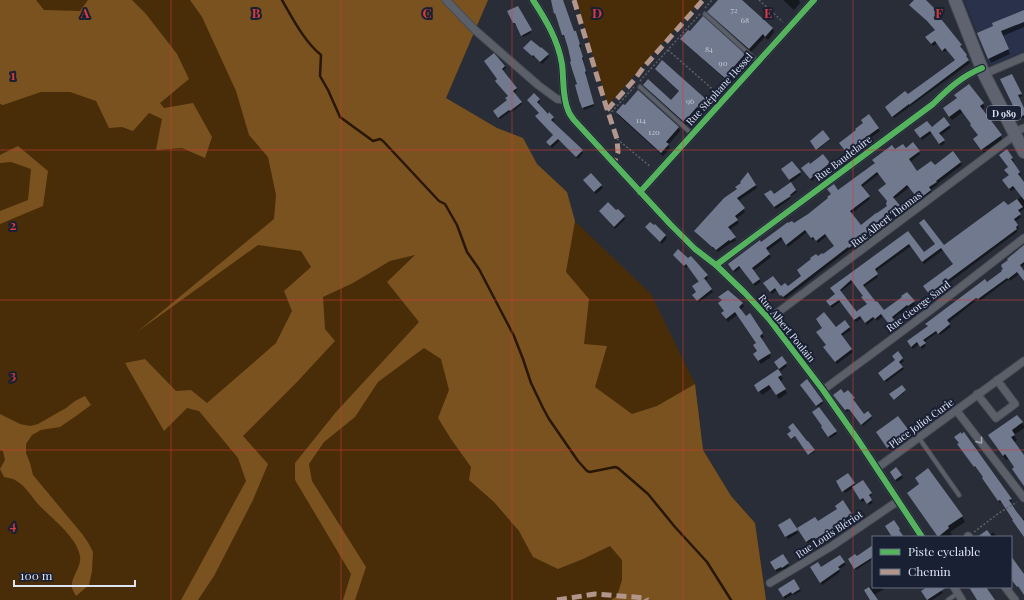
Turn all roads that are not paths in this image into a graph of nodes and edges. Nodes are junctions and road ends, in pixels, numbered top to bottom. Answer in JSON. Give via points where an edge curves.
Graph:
{"nodes":[{"id":1,"x":446,"y":0,"type":"edge"},
{"id":2,"x":533,"y":0,"type":"edge"},
{"id":3,"x":814,"y":0,"type":"edge"},
{"id":4,"x":955,"y":0,"type":"edge"},
{"id":5,"x":705,"y":14,"type":"dead end"},
{"id":6,"x":1024,"y":57,"type":"edge"},
{"id":7,"x":758,"y":62,"type":"junction"},
{"id":8,"x":983,"y":71,"type":"junction"},
{"id":9,"x":640,"y":87,"type":"dead end"},
{"id":10,"x":565,"y":100,"type":"junction"},
{"id":11,"x":1018,"y":132,"type":"edge"},
{"id":12,"x":692,"y":134,"type":"junction"},
{"id":13,"x":1024,"y":152,"type":"edge"},
{"id":14,"x":640,"y":192,"type":"junction"},
{"id":15,"x":1024,"y":238,"type":"edge"},
{"id":16,"x":716,"y":265,"type":"junction"},
{"id":17,"x":769,"y":319,"type":"junction"},
{"id":18,"x":1024,"y":361,"type":"edge"},
{"id":19,"x":997,"y":380,"type":"junction"},
{"id":20,"x":823,"y":390,"type":"junction"},
{"id":21,"x":977,"y":394,"type":"junction"},
{"id":22,"x":956,"y":410,"type":"junction"},
{"id":23,"x":918,"y":437,"type":"junction"},
{"id":24,"x":877,"y":468,"type":"junction"},
{"id":25,"x":959,"y":495,"type":"dead end"},
{"id":26,"x":1024,"y":498,"type":"edge"},
{"id":27,"x":898,"y":501,"type":"junction"},
{"id":28,"x":921,"y":536,"type":"edge"},
{"id":29,"x":770,"y":583,"type":"dead end"},
{"id":30,"x":1006,"y":588,"type":"edge"},
{"id":31,"x":958,"y":594,"type":"edge"},
{"id":32,"x":948,"y":600,"type":"edge"},
{"id":33,"x":1015,"y":600,"type":"edge"}],
"edges":[{"from":1,"to":10,"type":"street","via":[[475,30],[538,86],[557,99]]},
{"from":2,"to":10,"type":"street","name":"Rue Albert Poulain","via":[[549,25],[557,44],[562,64]]},
{"from":3,"to":7,"type":"street","name":"Rue Stéphane Hessel"},
{"from":4,"to":8,"type":"main road","number":"D 989"},
{"from":5,"to":7,"type":"lane"},
{"from":6,"to":8,"type":"street","name":"Rue Baudelaire"},
{"from":7,"to":12,"type":"street","name":"Rue Stéphane Hessel"},
{"from":8,"to":11,"type":"main road","number":"D 989"},
{"from":8,"to":16,"type":"street","name":"Rue Baudelaire","via":[[964,77],[950,87],[933,104]]},
{"from":9,"to":12,"type":"lane"},
{"from":10,"to":14,"type":"street","name":"Rue Albert Poulain","via":[[568,112],[574,120]]},
{"from":11,"to":13,"type":"main road","number":"D 989"},
{"from":11,"to":17,"type":"street","name":"Rue Albert Thomas"},
{"from":12,"to":14,"type":"street","name":"Rue Stéphane Hessel"},
{"from":14,"to":16,"type":"street","name":"Rue Albert Poulain","via":[[695,249]]},
{"from":15,"to":20,"type":"street","name":"Rue George Sand"},
{"from":16,"to":17,"type":"street","name":"Rue Albert Poulain"},
{"from":17,"to":20,"type":"street","name":"Rue Albert Poulain"},
{"from":18,"to":19,"type":"street","name":"Place Joliot Curie"},
{"from":19,"to":21,"type":"street","name":"Place Joliot Curie"},
{"from":19,"to":21,"type":"street","via":[[1015,404],[996,418]]},
{"from":20,"to":24,"type":"street","name":"Rue Albert Poulain"},
{"from":21,"to":22,"type":"street","name":"Place Joliot Curie"},
{"from":22,"to":23,"type":"street","name":"Place Joliot Curie"},
{"from":22,"to":26,"type":"street","one_way":true},
{"from":23,"to":24,"type":"street","name":"Place Joliot Curie"},
{"from":23,"to":25,"type":"lane"},
{"from":24,"to":27,"type":"street","name":"Rue Albert Poulain"},
{"from":27,"to":28,"type":"street","name":"Rue Albert Poulain"},
{"from":27,"to":29,"type":"street","name":"Rue Louis Blériot","via":[[832,546]]},
{"from":30,"to":33,"type":"street"},
{"from":31,"to":32,"type":"lane"}]}
